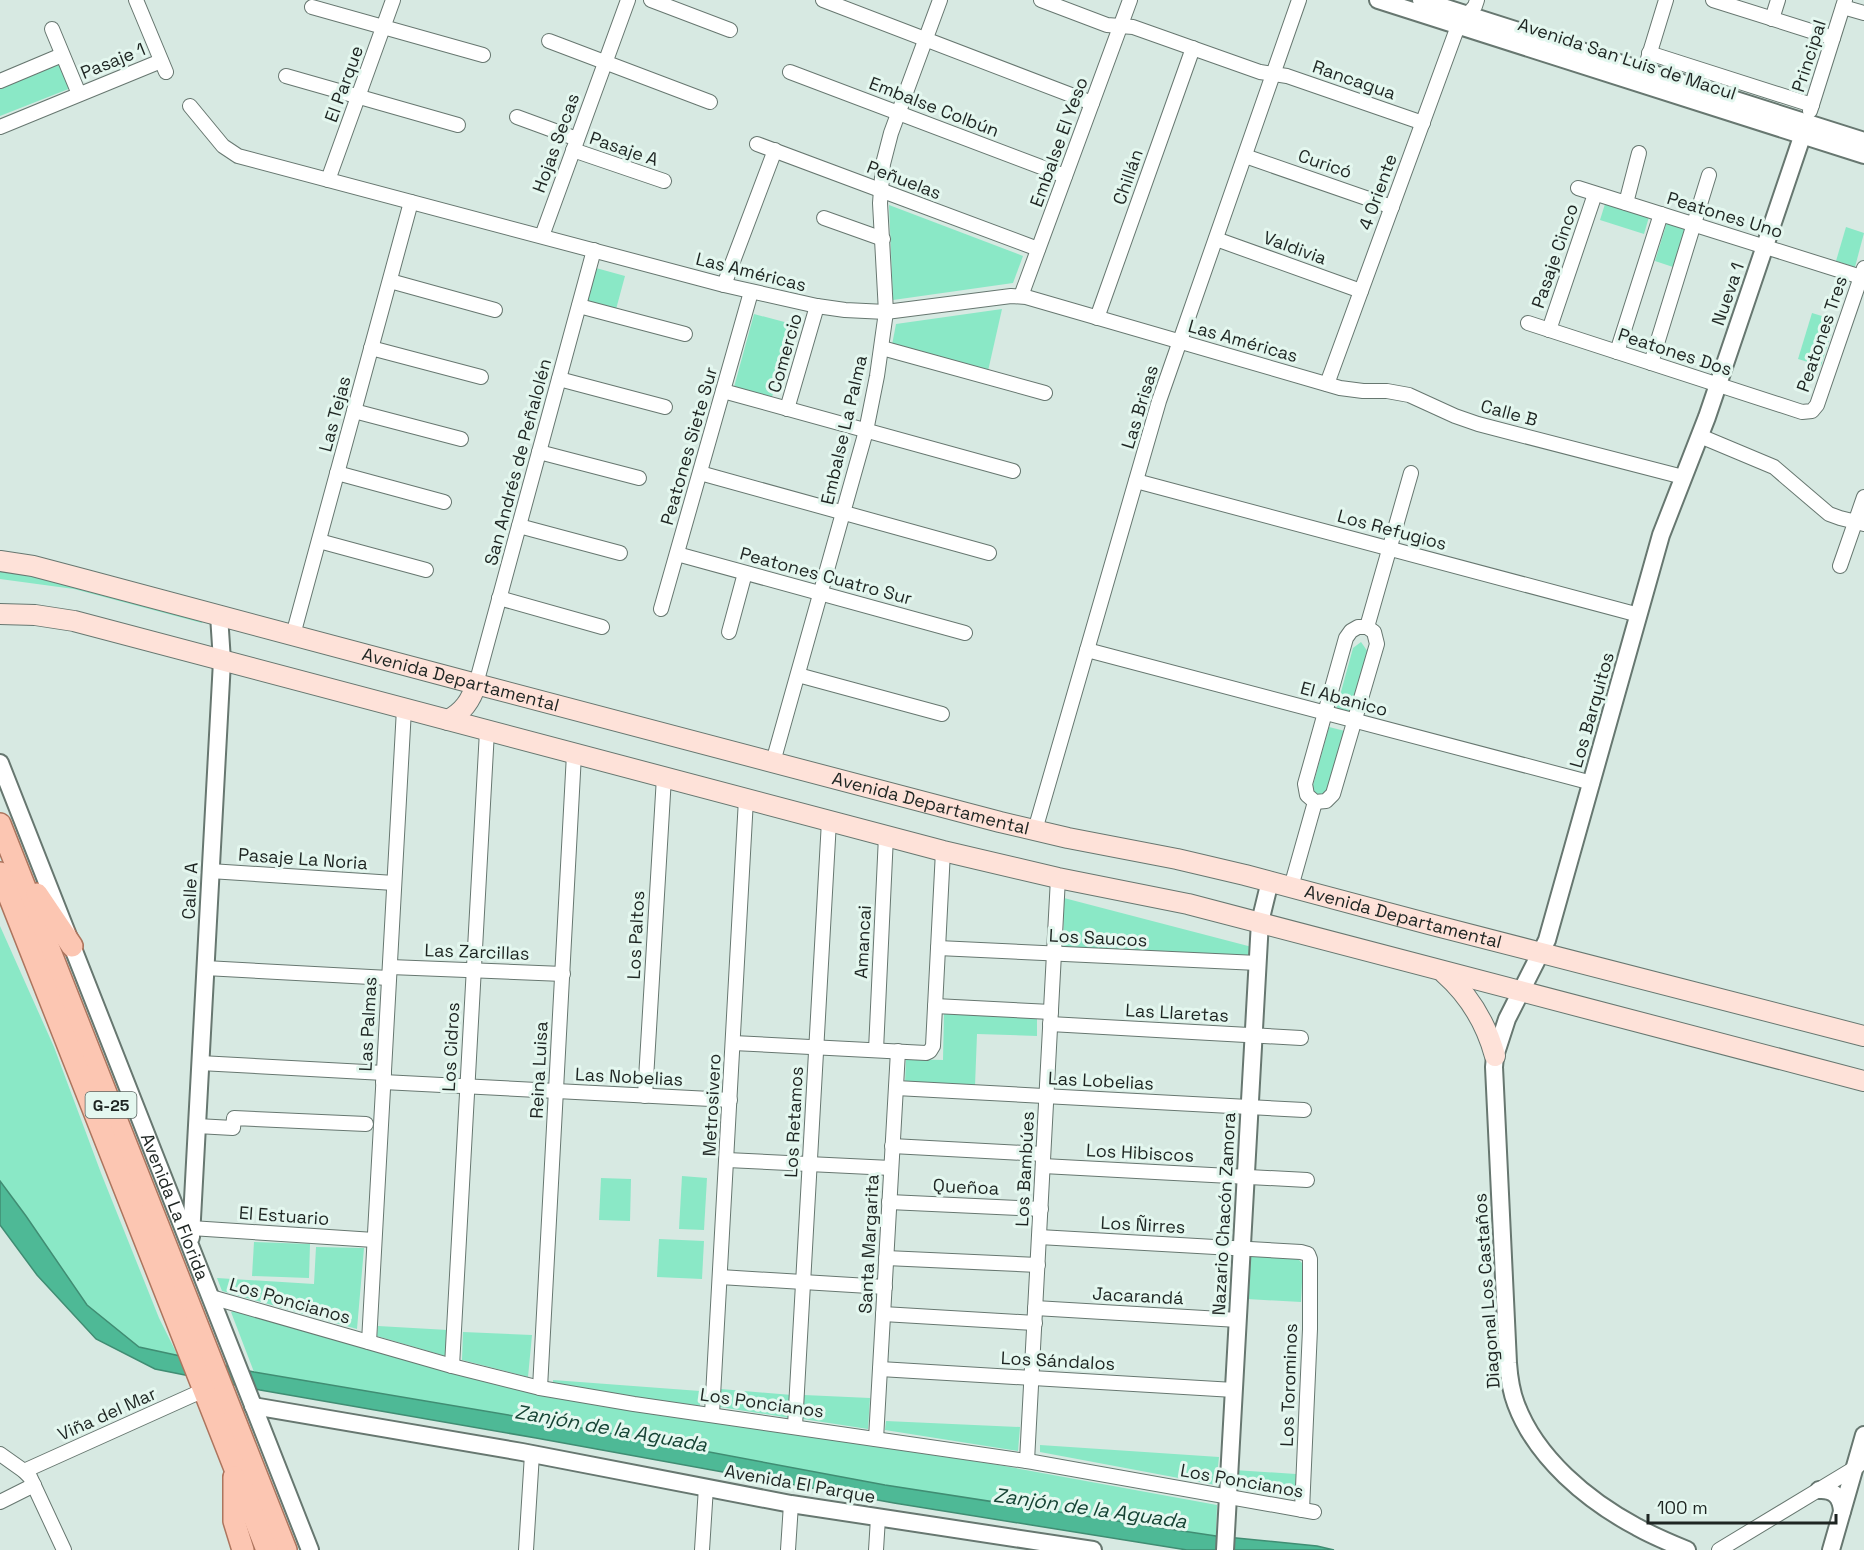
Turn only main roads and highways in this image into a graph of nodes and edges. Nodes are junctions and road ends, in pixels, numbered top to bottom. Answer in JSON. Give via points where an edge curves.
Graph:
{"nodes":[{"id":1,"x":0,"y":561,"type":"edge"},
{"id":2,"x":0,"y":614,"type":"edge"},
{"id":3,"x":476,"y":684,"type":"junction"},
{"id":4,"x":448,"y":720,"type":"junction"},
{"id":5,"x":0,"y":824,"type":"edge"},
{"id":6,"x":7,"y":866,"type":"edge"},
{"id":7,"x":72,"y":946,"type":"road end"},
{"id":8,"x":1442,"y":971,"type":"junction"},
{"id":9,"x":1864,"y":1036,"type":"edge"},
{"id":10,"x":1495,"y":1056,"type":"road end"},
{"id":11,"x":1864,"y":1081,"type":"edge"},
{"id":12,"x":209,"y":1386,"type":"junction"},
{"id":13,"x":233,"y":1465,"type":"junction"},
{"id":14,"x":243,"y":1550,"type":"edge"},
{"id":15,"x":267,"y":1550,"type":"edge"},
{"id":16,"x":286,"y":1550,"type":"edge"}],
"edges":[{"from":1,"to":3,"type":"main road","name":"Avenida Departamental","via":[[61,573]]},
{"from":2,"to":4,"type":"main road","via":[[74,621]]},
{"from":3,"to":4,"type":"main road","via":[[467,704]]},
{"from":3,"to":9,"type":"main road","name":"Avenida Departamental","via":[[1035,830],[1270,881]]},
{"from":4,"to":8,"type":"main road","via":[[943,851],[1188,904]]},
{"from":5,"to":6,"type":"main road","name":"Avenida La Florida","number":"G-25"},
{"from":6,"to":7,"type":"main road"},
{"from":6,"to":12,"type":"main road","name":"Avenida La Florida","number":"G-25","via":[[187,1347]]},
{"from":6,"to":12,"type":"main road","name":"Avenida La Florida","number":"G-25","via":[[208,1351]]},
{"from":8,"to":10,"type":"main road","via":[[1476,1009]]},
{"from":8,"to":11,"type":"main road"},
{"from":12,"to":13,"type":"main road","name":"Avenida La Florida","number":"G-25"},
{"from":12,"to":16,"type":"main road","name":"Avenida La Florida","number":"G-25"},
{"from":13,"to":14,"type":"main road","via":[[234,1521]]},
{"from":13,"to":15,"type":"main road","name":"Avenida La Florida","number":"G-25"}]}
